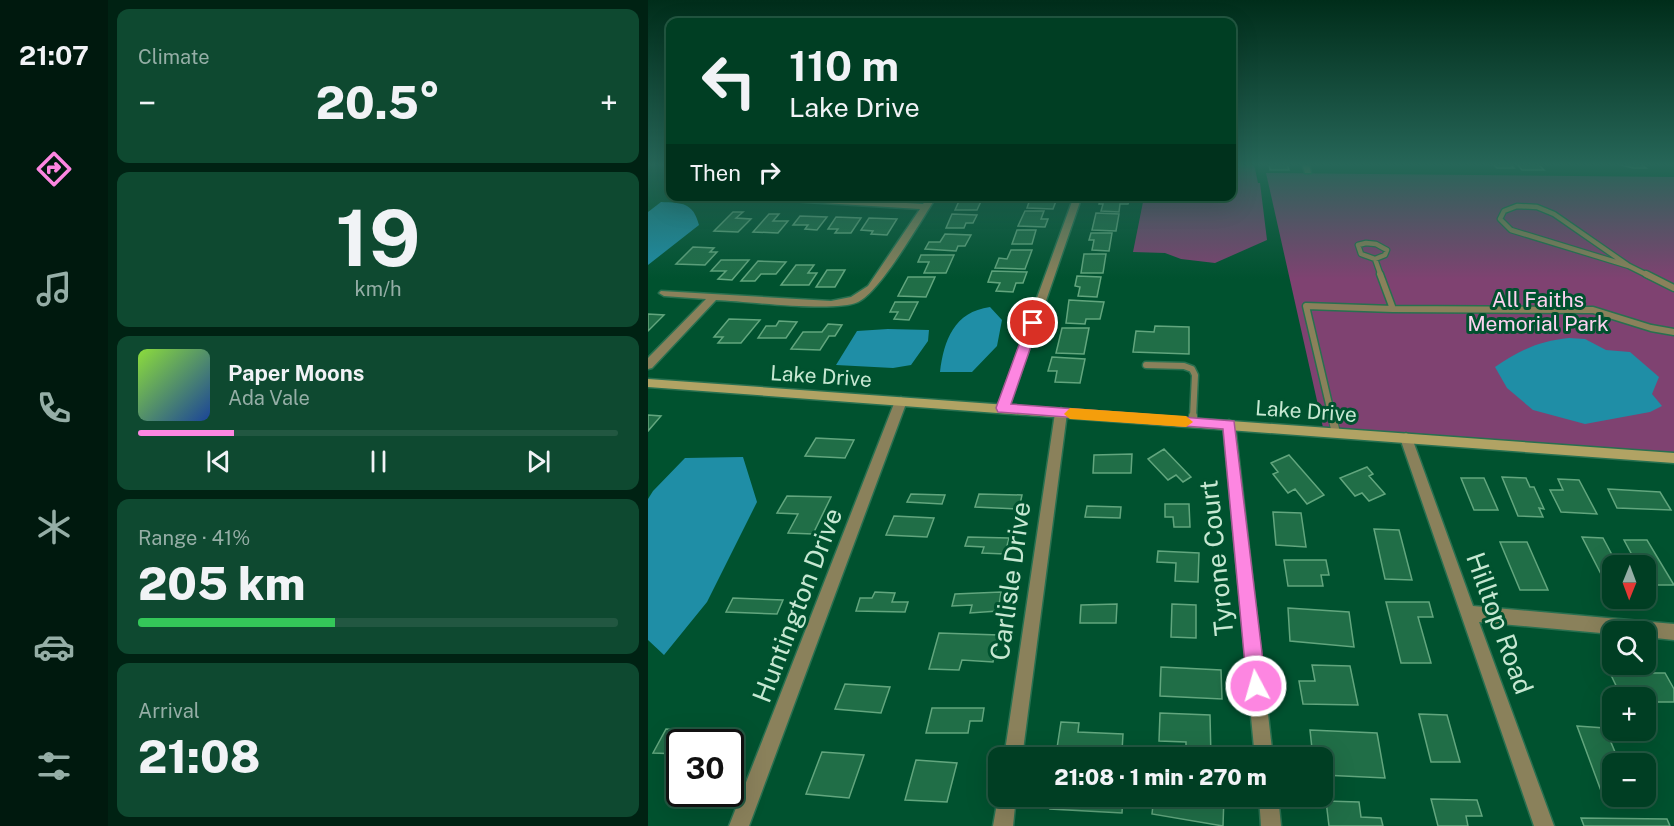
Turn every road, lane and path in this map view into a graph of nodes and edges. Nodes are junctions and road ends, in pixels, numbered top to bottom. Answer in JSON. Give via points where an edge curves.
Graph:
{"nodes":[{"id":1,"x":851,"y":203,"type":"edge"},
{"id":2,"x":929,"y":203,"type":"edge"},
{"id":3,"x":1076,"y":203,"type":"edge"},
{"id":4,"x":926,"y":207,"type":"junction"},
{"id":5,"x":1375,"y":259,"type":"dead end"},
{"id":6,"x":1629,"y":266,"type":"junction"},
{"id":7,"x":1674,"y":288,"type":"edge"},
{"id":8,"x":664,"y":293,"type":"dead end"},
{"id":9,"x":714,"y":296,"type":"junction"},
{"id":10,"x":1393,"y":309,"type":"junction"},
{"id":11,"x":1674,"y":332,"type":"edge"},
{"id":12,"x":648,"y":365,"type":"edge"},
{"id":13,"x":1146,"y":365,"type":"dead end"},
{"id":14,"x":648,"y":383,"type":"edge"},
{"id":15,"x":901,"y":401,"type":"junction"},
{"id":16,"x":1003,"y":408,"type":"junction"},
{"id":17,"x":1062,"y":413,"type":"junction"},
{"id":18,"x":1193,"y":422,"type":"junction"},
{"id":19,"x":1230,"y":425,"type":"junction"},
{"id":20,"x":1336,"y":433,"type":"junction"},
{"id":21,"x":1406,"y":438,"type":"junction"},
{"id":22,"x":1674,"y":458,"type":"edge"},
{"id":23,"x":1470,"y":613,"type":"junction"},
{"id":24,"x":1674,"y":632,"type":"edge"},
{"id":25,"x":1015,"y":747,"type":"edge"},
{"id":26,"x":1263,"y":747,"type":"edge"},
{"id":27,"x":1006,"y":807,"type":"edge"},
{"id":28,"x":1269,"y":807,"type":"edge"},
{"id":29,"x":739,"y":826,"type":"edge"},
{"id":30,"x":1003,"y":826,"type":"edge"},
{"id":31,"x":1270,"y":826,"type":"edge"},
{"id":32,"x":1544,"y":826,"type":"edge"}],
"edges":[{"from":1,"to":4,"type":"street"},
{"from":2,"to":4,"type":"street"},
{"from":3,"to":16,"type":"street"},
{"from":4,"to":9,"type":"street","via":[[871,288],[855,300],[831,304]]},
{"from":5,"to":10,"type":"lane"},
{"from":6,"to":6,"type":"lane","via":[[1512,230],[1500,219],[1504,212],[1517,206],[1537,207],[1554,214]]},
{"from":6,"to":7,"type":"lane"},
{"from":8,"to":9,"type":"street"},
{"from":9,"to":12,"type":"street"},
{"from":10,"to":11,"type":"lane","via":[[1593,310]]},
{"from":10,"to":20,"type":"lane","via":[[1306,306]]},
{"from":13,"to":18,"type":"lane","via":[[1192,369]]},
{"from":14,"to":15,"type":"street","name":"Lake Drive"},
{"from":15,"to":16,"type":"street","name":"Lake Drive"},
{"from":15,"to":29,"type":"street","name":"Huntington Drive"},
{"from":16,"to":17,"type":"street","name":"Lake Drive"},
{"from":17,"to":18,"type":"street","name":"Lake Drive"},
{"from":17,"to":25,"type":"street","name":"Carlisle Drive"},
{"from":18,"to":19,"type":"street","name":"Lake Drive"},
{"from":19,"to":20,"type":"street","name":"Lake Drive"},
{"from":19,"to":26,"type":"street","name":"Tyrone Court"},
{"from":20,"to":21,"type":"street","name":"Lake Drive"},
{"from":21,"to":22,"type":"street","name":"Lake Drive"},
{"from":21,"to":23,"type":"street","name":"Hilltop Road"},
{"from":23,"to":24,"type":"street"},
{"from":23,"to":32,"type":"street","name":"Hilltop Road"},
{"from":27,"to":30,"type":"street"},
{"from":28,"to":31,"type":"street"}]}
